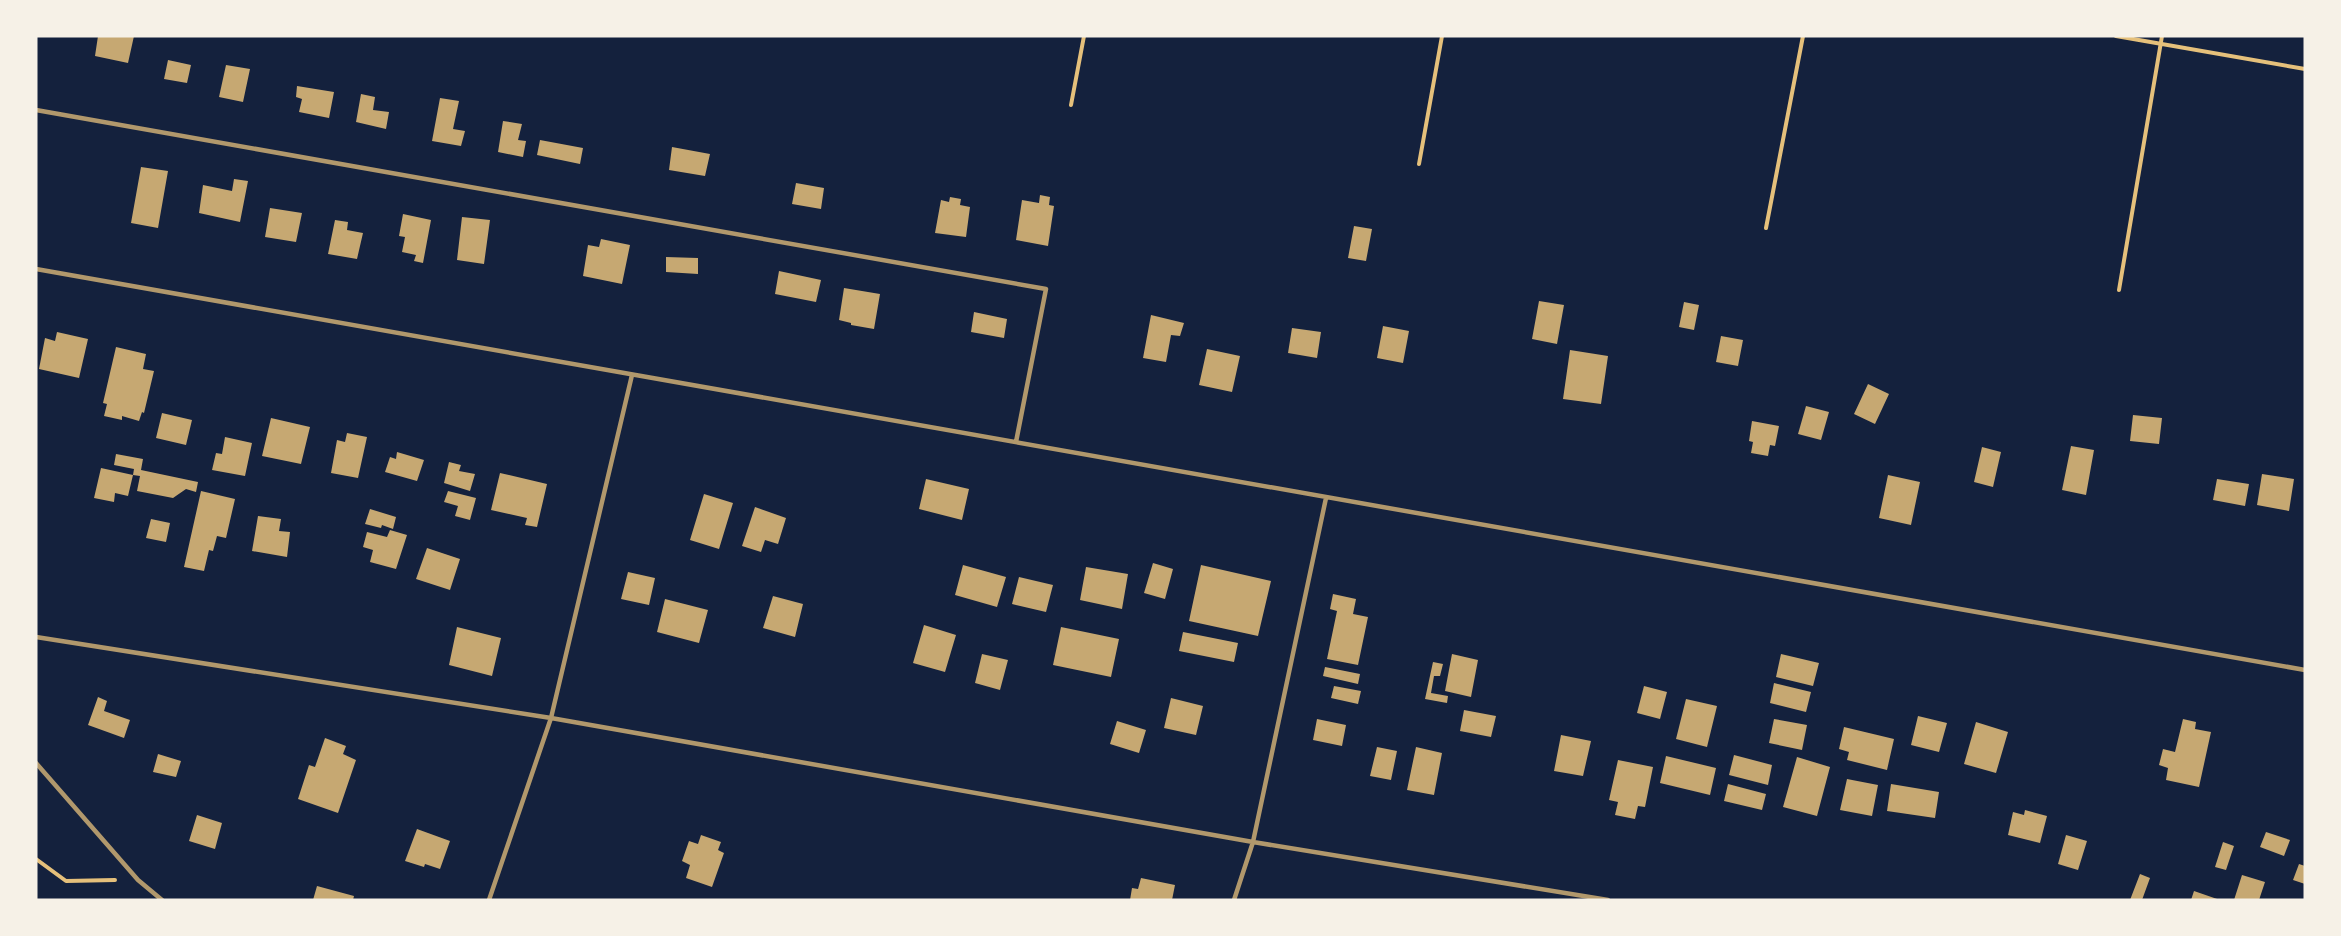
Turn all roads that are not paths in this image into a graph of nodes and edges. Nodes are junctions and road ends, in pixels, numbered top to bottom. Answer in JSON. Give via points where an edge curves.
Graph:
{"nodes":[{"id":1,"x":36,"y":110,"type":"edge"},
{"id":2,"x":36,"y":269,"type":"edge"},
{"id":3,"x":632,"y":375,"type":"junction"},
{"id":4,"x":1016,"y":442,"type":"junction"},
{"id":5,"x":1326,"y":498,"type":"junction"},
{"id":6,"x":36,"y":637,"type":"edge"},
{"id":7,"x":2305,"y":669,"type":"edge"},
{"id":8,"x":550,"y":718,"type":"junction"},
{"id":9,"x":36,"y":763,"type":"edge"},
{"id":10,"x":1253,"y":842,"type":"junction"},
{"id":11,"x":162,"y":900,"type":"edge"},
{"id":12,"x":489,"y":900,"type":"edge"},
{"id":13,"x":1234,"y":900,"type":"edge"},
{"id":14,"x":1608,"y":900,"type":"edge"}],
"edges":[{"from":1,"to":4,"type":"lane","via":[[1046,289]]},
{"from":2,"to":3,"type":"lane"},
{"from":3,"to":4,"type":"lane"},
{"from":3,"to":8,"type":"lane"},
{"from":4,"to":5,"type":"lane"},
{"from":5,"to":7,"type":"lane"},
{"from":5,"to":10,"type":"lane"},
{"from":6,"to":8,"type":"lane"},
{"from":8,"to":10,"type":"lane"},
{"from":8,"to":12,"type":"lane"},
{"from":9,"to":11,"type":"lane","via":[[138,880]]},
{"from":10,"to":13,"type":"lane"},
{"from":10,"to":14,"type":"lane"}]}
